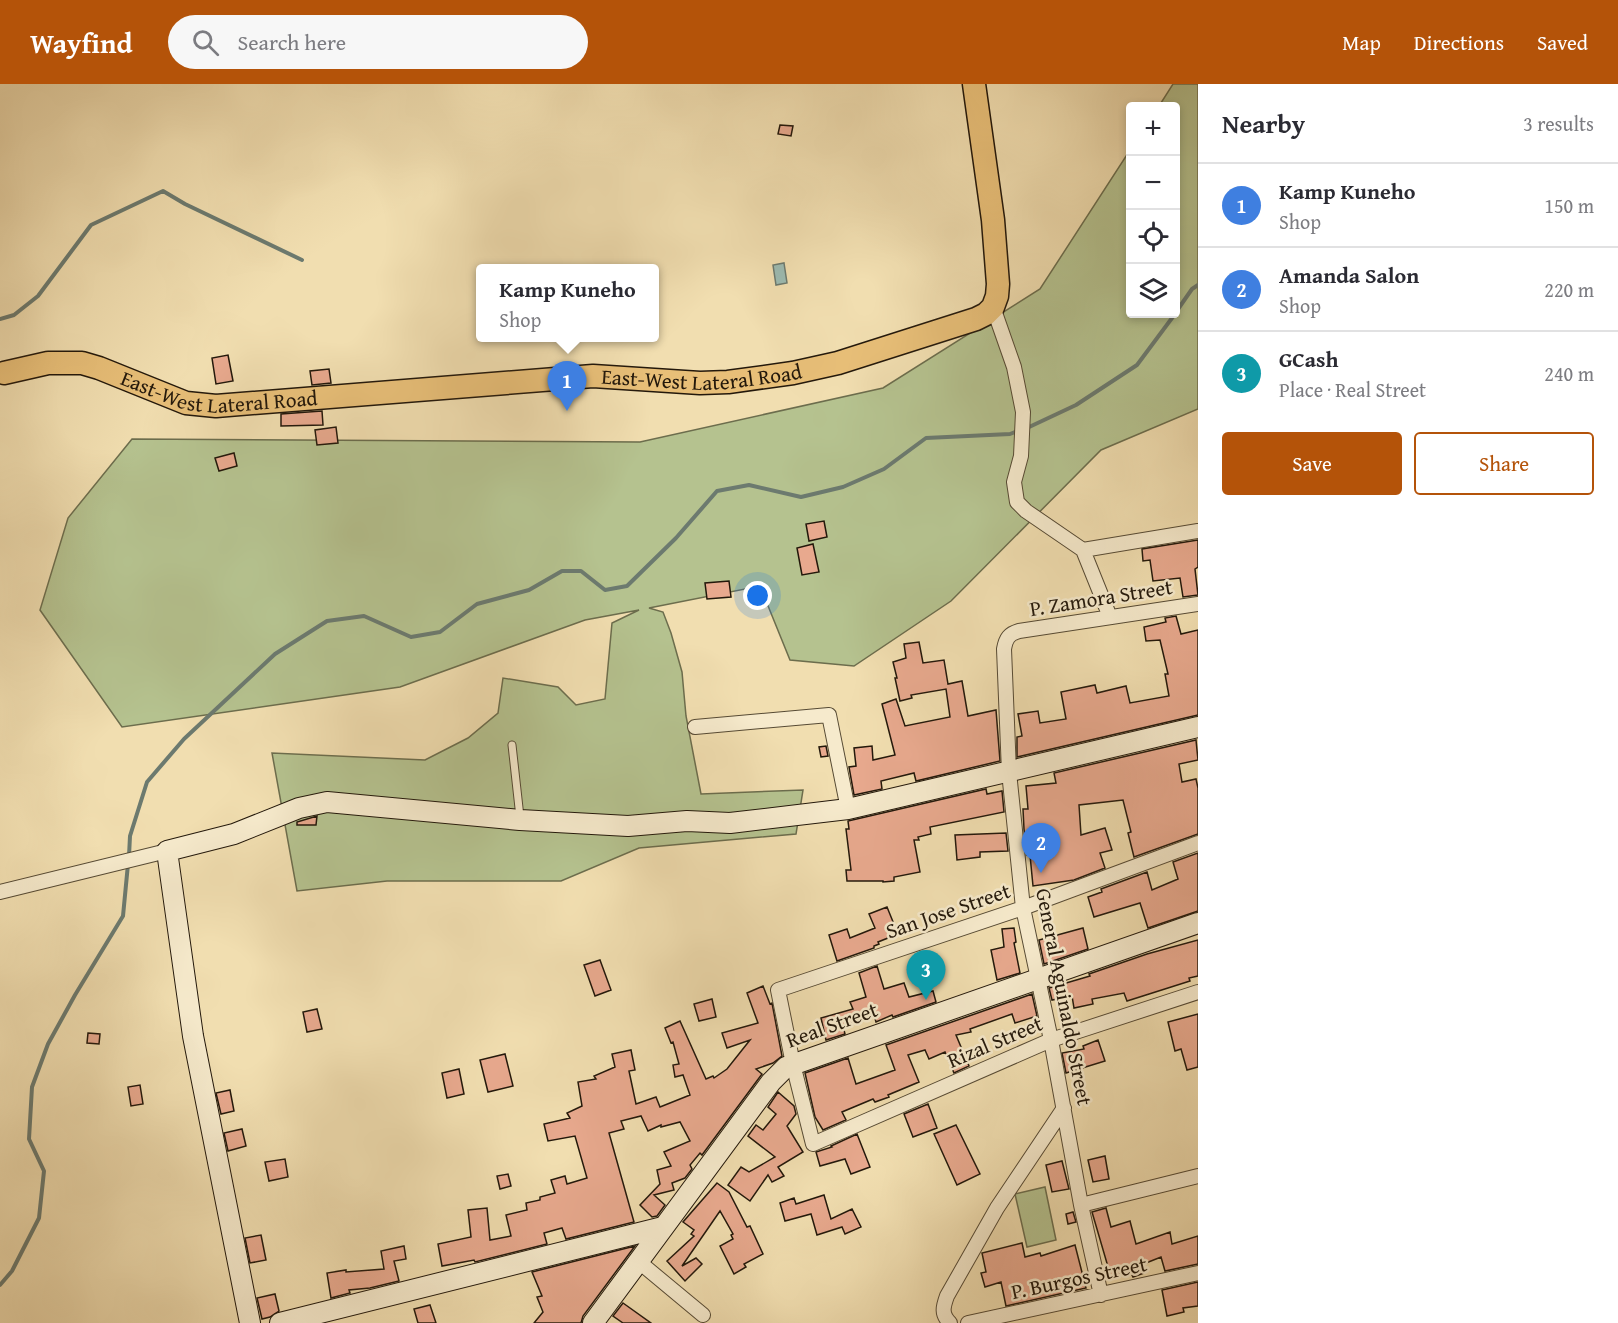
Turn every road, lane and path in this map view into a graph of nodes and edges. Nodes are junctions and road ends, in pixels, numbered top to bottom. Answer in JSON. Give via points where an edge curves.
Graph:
{"nodes":[{"id":1,"x":974,"y":84,"type":"edge"},
{"id":2,"x":993,"y":307,"type":"junction"},
{"id":3,"x":2,"y":372,"type":"edge"},
{"id":4,"x":1198,"y":531,"type":"edge"},
{"id":5,"x":1083,"y":550,"type":"junction"},
{"id":6,"x":1198,"y":604,"type":"edge"},
{"id":7,"x":1110,"y":618,"type":"junction"},
{"id":8,"x":1010,"y":634,"type":"joint"},
{"id":9,"x":695,"y":727,"type":"dead end"},
{"id":10,"x":1198,"y":727,"type":"edge"},
{"id":11,"x":512,"y":745,"type":"dead end"},
{"id":12,"x":1009,"y":772,"type":"junction"},
{"id":13,"x":849,"y":809,"type":"junction"},
{"id":14,"x":520,"y":820,"type":"junction"},
{"id":15,"x":1198,"y":843,"type":"edge"},
{"id":16,"x":167,"y":851,"type":"junction"},
{"id":17,"x":0,"y":892,"type":"edge"},
{"id":18,"x":1023,"y":908,"type":"junction"},
{"id":19,"x":1198,"y":923,"type":"edge"},
{"id":20,"x":1037,"y":978,"type":"junction"},
{"id":21,"x":1198,"y":992,"type":"edge"},
{"id":22,"x":1052,"y":1040,"type":"junction"},
{"id":23,"x":793,"y":1064,"type":"junction"},
{"id":24,"x":1064,"y":1108,"type":"junction"},
{"id":25,"x":1198,"y":1176,"type":"edge"},
{"id":26,"x":1081,"y":1204,"type":"junction"},
{"id":27,"x":663,"y":1227,"type":"junction"},
{"id":28,"x":638,"y":1261,"type":"junction"},
{"id":29,"x":1198,"y":1273,"type":"edge"},
{"id":30,"x":1101,"y":1295,"type":"junction"},
{"id":31,"x":703,"y":1315,"type":"dead end"},
{"id":32,"x":947,"y":1320,"type":"edge"},
{"id":33,"x":250,"y":1323,"type":"edge"},
{"id":34,"x":280,"y":1323,"type":"edge"},
{"id":35,"x":593,"y":1323,"type":"edge"},
{"id":36,"x":968,"y":1323,"type":"edge"}],
"edges":[{"from":1,"to":2,"type":"main road","via":[[997,253],[999,284]]},
{"from":2,"to":3,"type":"main road","name":"East-West Lateral Road","via":[[976,319],[854,359],[714,383],[593,376],[200,406],[82,363],[48,363]]},
{"from":2,"to":5,"type":"street","via":[[1014,367],[1023,412],[1021,456],[1014,482],[1017,502]]},
{"from":4,"to":5,"type":"street"},
{"from":5,"to":7,"type":"street"},
{"from":6,"to":7,"type":"street","name":"P. Zamora Street"},
{"from":7,"to":8,"type":"street","name":"P. Zamora Street"},
{"from":8,"to":12,"type":"street","name":"General Aguinaldo Street","via":[[1004,649]]},
{"from":9,"to":13,"type":"street","via":[[829,715]]},
{"from":10,"to":12,"type":"street"},
{"from":11,"to":14,"type":"lane"},
{"from":12,"to":13,"type":"street"},
{"from":12,"to":18,"type":"street","name":"General Aguinaldo Street"},
{"from":13,"to":14,"type":"street","via":[[730,823],[687,821],[628,826]]},
{"from":14,"to":16,"type":"street","via":[[327,802],[299,808],[234,834]]},
{"from":15,"to":18,"type":"street","name":"San Jose Street"},
{"from":16,"to":17,"type":"street"},
{"from":16,"to":33,"type":"street","via":[[193,1036]]},
{"from":18,"to":20,"type":"street","name":"General Aguinaldo Street"},
{"from":18,"to":23,"type":"street","name":"San Jose Street","via":[[778,990]]},
{"from":19,"to":20,"type":"street","name":"Real Street"},
{"from":20,"to":22,"type":"street","name":"General Aguinaldo Street"},
{"from":20,"to":23,"type":"street","name":"Real Street"},
{"from":21,"to":22,"type":"street","name":"Rizal Street"},
{"from":22,"to":23,"type":"street","name":"Rizal Street","via":[[813,1144]]},
{"from":22,"to":24,"type":"street","name":"General Aguinaldo Street"},
{"from":23,"to":27,"type":"street","name":"Real Street","via":[[771,1082]]},
{"from":24,"to":26,"type":"street","name":"General Aguinaldo Street"},
{"from":24,"to":32,"type":"street","via":[[997,1208],[947,1296],[943,1307]]},
{"from":25,"to":26,"type":"street"},
{"from":26,"to":30,"type":"street","name":"General Aguinaldo Street"},
{"from":27,"to":28,"type":"street","name":"Real Street"},
{"from":27,"to":34,"type":"street"},
{"from":28,"to":31,"type":"street"},
{"from":28,"to":35,"type":"street","name":"Real Street"},
{"from":29,"to":30,"type":"street","name":"P. Burgos Street"},
{"from":30,"to":36,"type":"street","name":"P. Burgos Street"}]}
